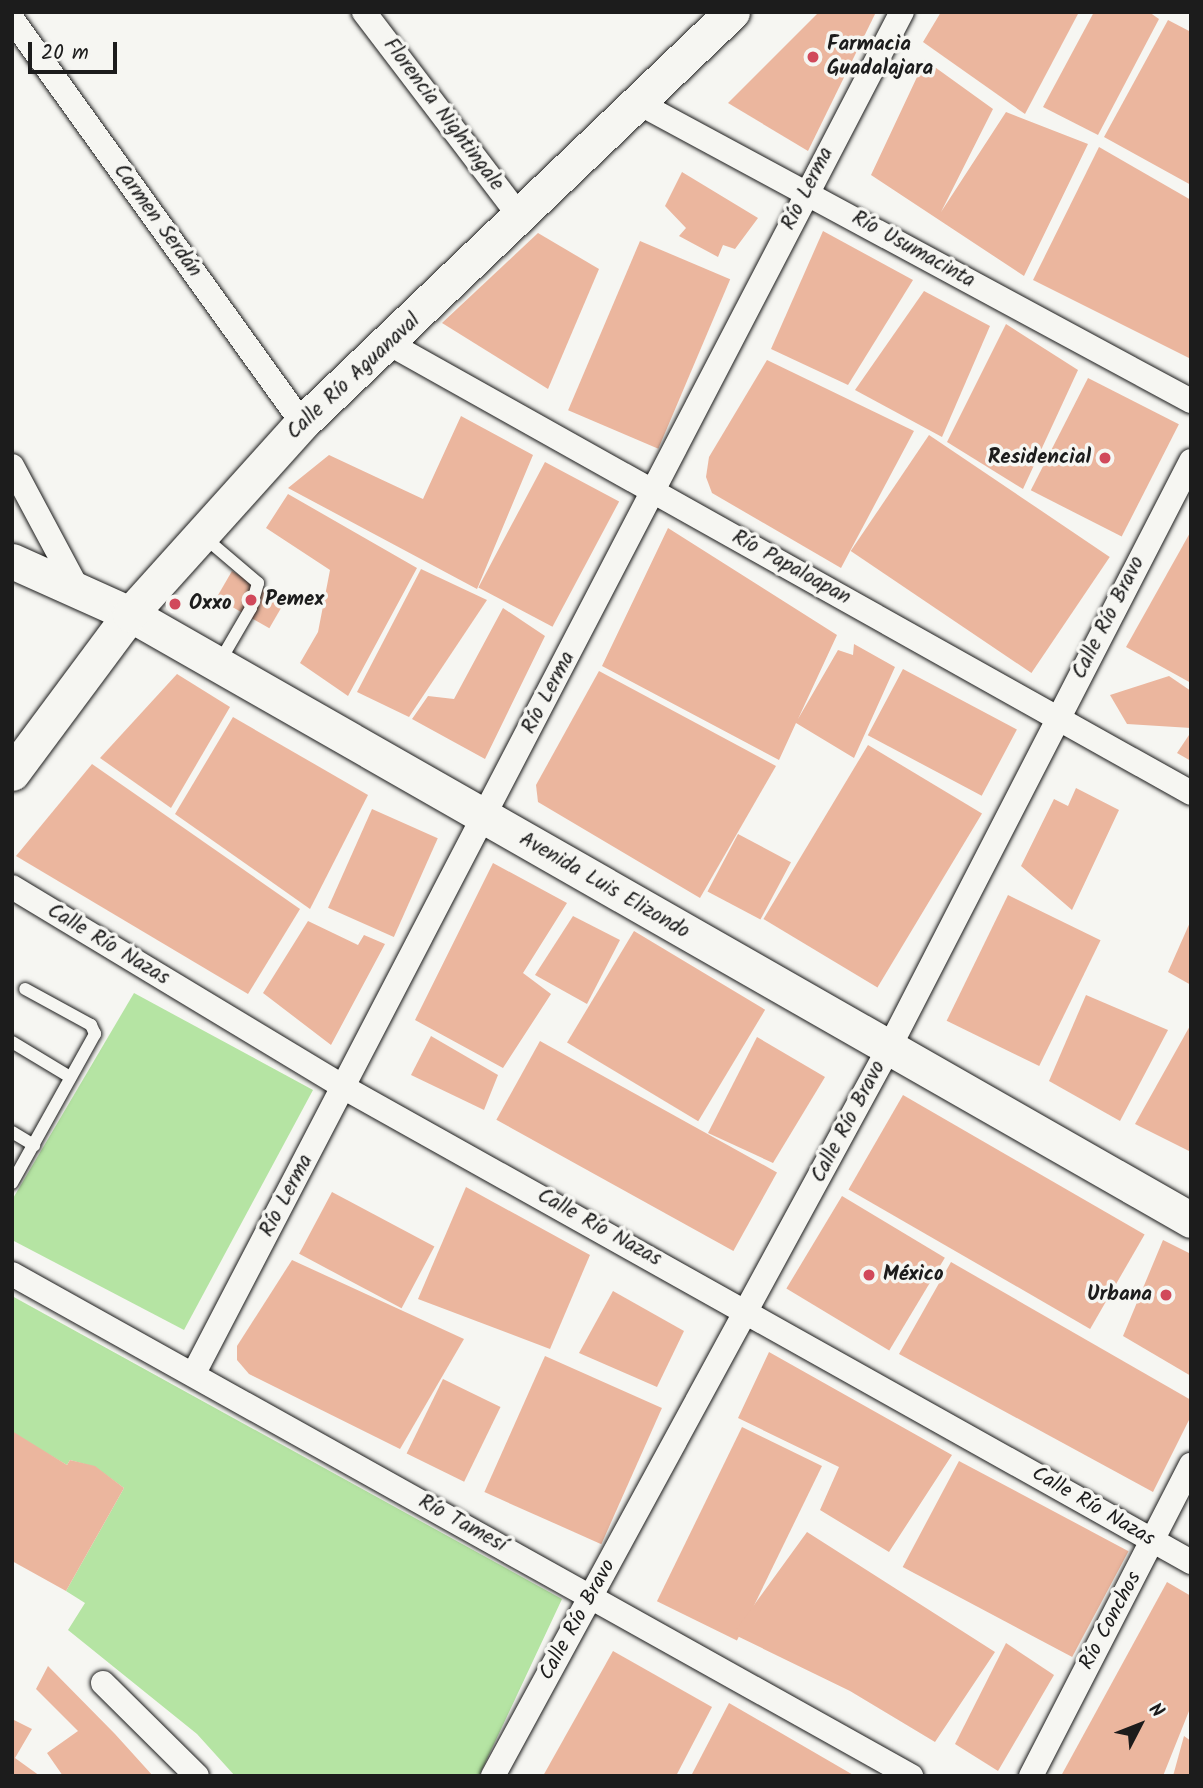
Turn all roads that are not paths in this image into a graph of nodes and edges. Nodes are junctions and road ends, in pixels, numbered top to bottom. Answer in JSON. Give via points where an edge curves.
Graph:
{"nodes":[{"id":1,"x":364,"y":12,"type":"edge"},
{"id":2,"x":732,"y":12,"type":"edge"},
{"id":3,"x":902,"y":12,"type":"edge"},
{"id":4,"x":12,"y":19,"type":"edge"},
{"id":5,"x":635,"y":101,"type":"junction"},
{"id":6,"x":805,"y":191,"type":"junction"},
{"id":7,"x":521,"y":218,"type":"junction"},
{"id":8,"x":390,"y":344,"type":"junction"},
{"id":9,"x":1191,"y":401,"type":"edge"},
{"id":10,"x":302,"y":422,"type":"junction"},
{"id":11,"x":1191,"y":461,"type":"edge"},
{"id":12,"x":12,"y":466,"type":"edge"},
{"id":13,"x":656,"y":493,"type":"junction"},
{"id":14,"x":201,"y":535,"type":"junction"},
{"id":15,"x":12,"y":561,"type":"edge"},
{"id":16,"x":76,"y":586,"type":"junction"},
{"id":17,"x":130,"y":614,"type":"junction"},
{"id":18,"x":218,"y":664,"type":"junction"},
{"id":19,"x":1058,"y":716,"type":"junction"},
{"id":20,"x":12,"y":773,"type":"edge"},
{"id":21,"x":1191,"y":793,"type":"edge"},
{"id":22,"x":483,"y":816,"type":"junction"},
{"id":23,"x":12,"y":887,"type":"edge"},
{"id":24,"x":25,"y":989,"type":"dead end"},
{"id":25,"x":12,"y":1042,"type":"edge"},
{"id":26,"x":890,"y":1046,"type":"junction"},
{"id":27,"x":70,"y":1076,"type":"junction"},
{"id":28,"x":343,"y":1087,"type":"junction"},
{"id":29,"x":12,"y":1132,"type":"edge"},
{"id":30,"x":34,"y":1145,"type":"junction"},
{"id":31,"x":12,"y":1183,"type":"edge"},
{"id":32,"x":1191,"y":1220,"type":"edge"},
{"id":33,"x":12,"y":1274,"type":"edge"},
{"id":34,"x":747,"y":1310,"type":"junction"},
{"id":35,"x":194,"y":1373,"type":"junction"},
{"id":36,"x":1191,"y":1465,"type":"edge"},
{"id":37,"x":1152,"y":1542,"type":"junction"},
{"id":38,"x":1191,"y":1562,"type":"edge"},
{"id":39,"x":591,"y":1597,"type":"junction"},
{"id":40,"x":103,"y":1683,"type":"dead end"},
{"id":41,"x":197,"y":1776,"type":"edge"},
{"id":42,"x":492,"y":1776,"type":"edge"},
{"id":43,"x":911,"y":1776,"type":"edge"},
{"id":44,"x":1031,"y":1776,"type":"edge"}],
"edges":[{"from":1,"to":7,"type":"street","name":"Florencia Nightingale"},
{"from":2,"to":5,"type":"street","name":"Calle Río Aguanaval"},
{"from":3,"to":6,"type":"street","name":"Río Lerma"},
{"from":4,"to":10,"type":"street","name":"Carmen Serdán"},
{"from":5,"to":6,"type":"street","name":"Río Usumacinta"},
{"from":5,"to":7,"type":"street","name":"Calle Río Aguanaval"},
{"from":6,"to":9,"type":"street","name":"Río Usumacinta"},
{"from":6,"to":13,"type":"street","name":"Río Lerma"},
{"from":7,"to":8,"type":"street","name":"Calle Río Aguanaval"},
{"from":8,"to":10,"type":"street","name":"Calle Río Aguanaval"},
{"from":8,"to":13,"type":"street","name":"Río Papaloapan"},
{"from":10,"to":14,"type":"street","name":"Calle Río Aguanaval"},
{"from":11,"to":19,"type":"street","name":"Calle Río Bravo"},
{"from":12,"to":16,"type":"street"},
{"from":13,"to":19,"type":"street","name":"Río Papaloapan"},
{"from":13,"to":22,"type":"street","name":"Río Lerma"},
{"from":14,"to":17,"type":"street","name":"Calle Río Aguanaval"},
{"from":14,"to":18,"type":"lane","via":[[258,583],[251,608]]},
{"from":15,"to":16,"type":"street","name":"Avenida Luis Elizondo"},
{"from":16,"to":17,"type":"street","name":"Avenida Luis Elizondo"},
{"from":17,"to":18,"type":"street","name":"Avenida Luis Elizondo"},
{"from":17,"to":20,"type":"street","name":"Calle Río Aguanaval"},
{"from":18,"to":22,"type":"street","name":"Avenida Luis Elizondo"},
{"from":19,"to":21,"type":"street","name":"Río Papaloapan"},
{"from":19,"to":26,"type":"street","name":"Calle Río Bravo"},
{"from":22,"to":26,"type":"street","name":"Avenida Luis Elizondo"},
{"from":22,"to":28,"type":"street","name":"Río Lerma"},
{"from":23,"to":28,"type":"street","name":"Calle Río Nazas"},
{"from":24,"to":27,"type":"lane","via":[[95,1030]]},
{"from":25,"to":27,"type":"lane"},
{"from":26,"to":32,"type":"street","name":"Avenida Luis Elizondo"},
{"from":26,"to":34,"type":"street","name":"Calle Río Bravo"},
{"from":27,"to":30,"type":"lane"},
{"from":28,"to":34,"type":"street","name":"Calle Río Nazas"},
{"from":28,"to":35,"type":"street","name":"Río Lerma"},
{"from":29,"to":30,"type":"lane"},
{"from":30,"to":31,"type":"lane"},
{"from":33,"to":35,"type":"street","name":"Río Tamesí"},
{"from":34,"to":37,"type":"street","name":"Calle Río Nazas"},
{"from":34,"to":39,"type":"street","name":"Calle Río Bravo"},
{"from":35,"to":39,"type":"street","name":"Río Tamesí"},
{"from":36,"to":37,"type":"street","name":"Río Conchos"},
{"from":37,"to":38,"type":"street","name":"Calle Río Nazas"},
{"from":37,"to":44,"type":"street","name":"Río Conchos"},
{"from":39,"to":42,"type":"street","name":"Calle Río Bravo"},
{"from":39,"to":43,"type":"street","name":"Río Tamesí"},
{"from":40,"to":41,"type":"street"}]}
